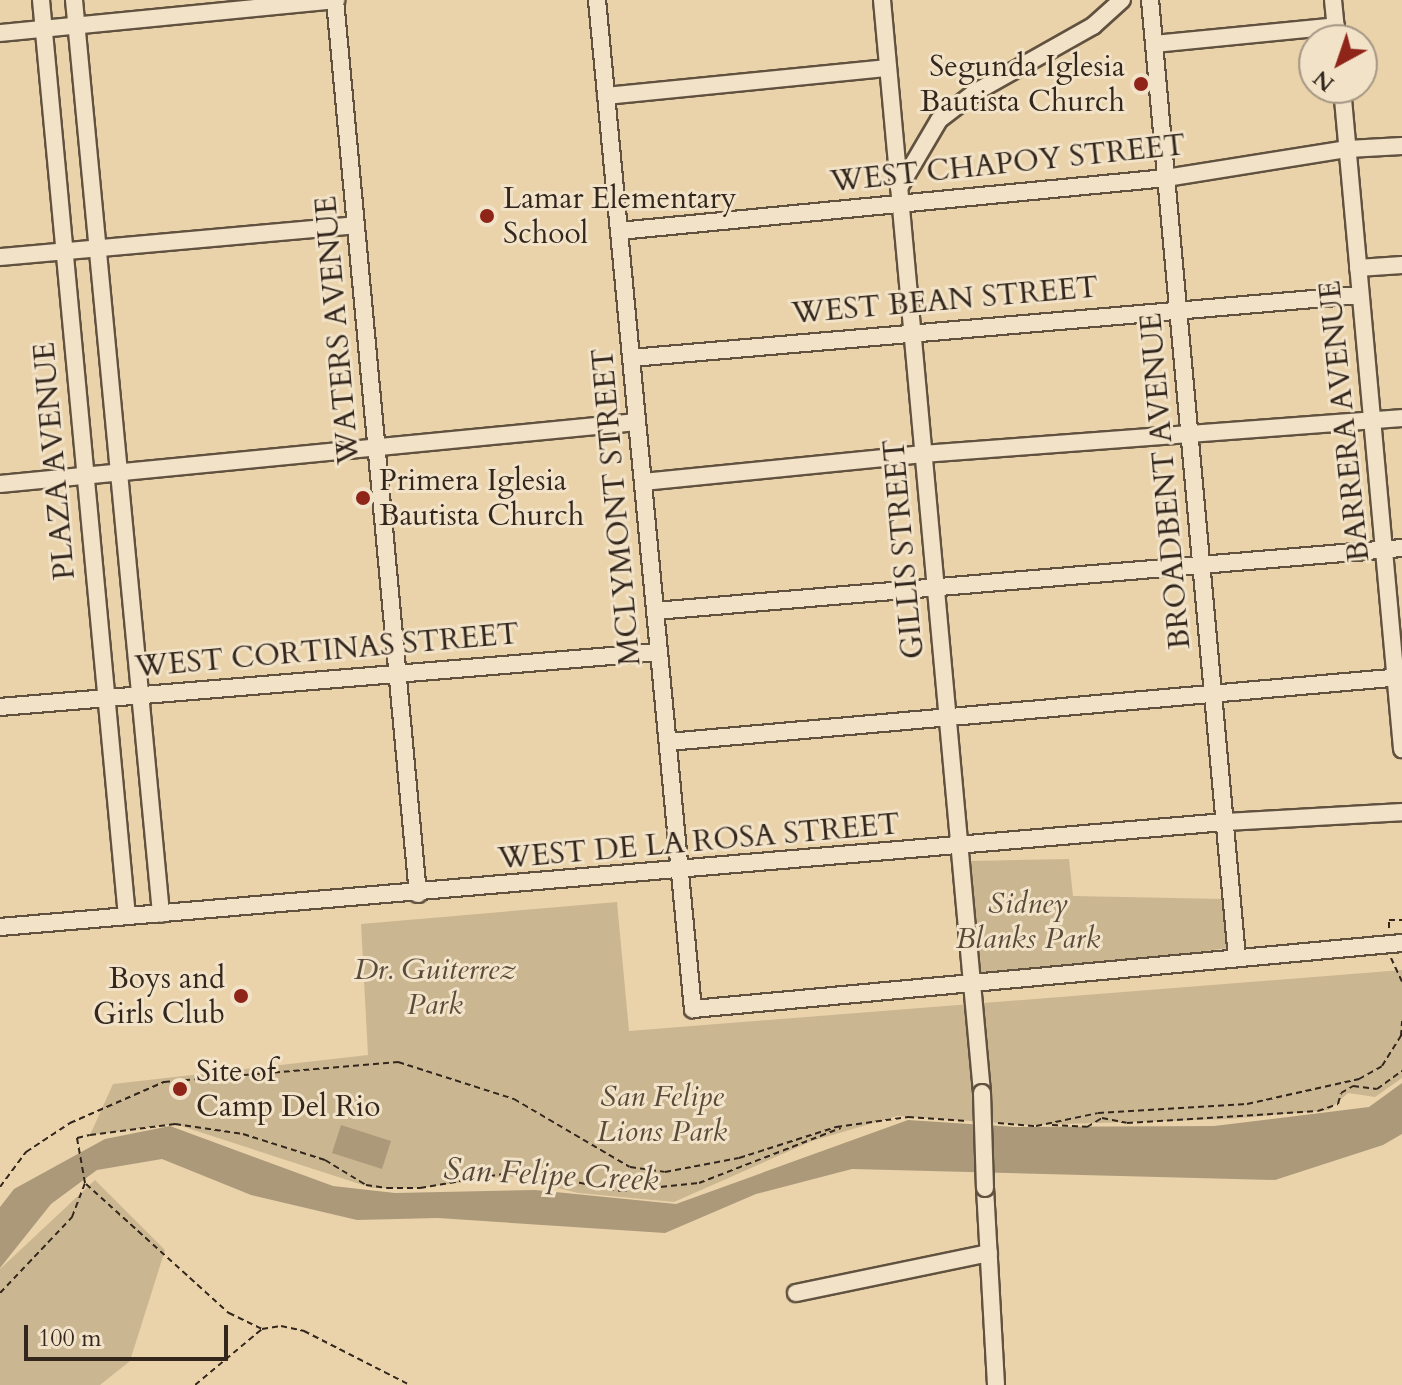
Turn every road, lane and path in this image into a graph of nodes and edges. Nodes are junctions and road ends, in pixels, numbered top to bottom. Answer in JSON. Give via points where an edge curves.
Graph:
{"nodes":[{"id":1,"x":41,"y":0,"type":"edge"},
{"id":2,"x":74,"y":0,"type":"edge"},
{"id":3,"x":336,"y":0,"type":"edge"},
{"id":4,"x":597,"y":0,"type":"edge"},
{"id":5,"x":882,"y":0,"type":"edge"},
{"id":6,"x":1122,"y":0,"type":"edge"},
{"id":7,"x":1150,"y":0,"type":"edge"},
{"id":8,"x":1333,"y":0,"type":"edge"},
{"id":9,"x":1335,"y":24,"type":"edge"},
{"id":10,"x":76,"y":25,"type":"junction"},
{"id":11,"x":44,"y":28,"type":"junction"},
{"id":12,"x":0,"y":33,"type":"edge"},
{"id":13,"x":1298,"y":35,"type":"edge"},
{"id":14,"x":1154,"y":44,"type":"junction"},
{"id":15,"x":888,"y":68,"type":"junction"},
{"id":16,"x":606,"y":96,"type":"junction"},
{"id":17,"x":1344,"y":104,"type":"edge"},
{"id":18,"x":1402,"y":146,"type":"edge"},
{"id":19,"x":1348,"y":149,"type":"junction"},
{"id":20,"x":1166,"y":178,"type":"junction"},
{"id":21,"x":900,"y":195,"type":"junction"},
{"id":22,"x":356,"y":225,"type":"junction"},
{"id":23,"x":619,"y":231,"type":"junction"},
{"id":24,"x":97,"y":249,"type":"junction"},
{"id":25,"x":64,"y":252,"type":"junction"},
{"id":26,"x":0,"y":257,"type":"edge"},
{"id":27,"x":1402,"y":265,"type":"edge"},
{"id":28,"x":1358,"y":268,"type":"junction"},
{"id":29,"x":1360,"y":295,"type":"junction"},
{"id":30,"x":1178,"y":309,"type":"junction"},
{"id":31,"x":912,"y":332,"type":"junction"},
{"id":32,"x":631,"y":358,"type":"junction"},
{"id":33,"x":1402,"y":418,"type":"edge"},
{"id":34,"x":637,"y":422,"type":"junction"},
{"id":35,"x":1373,"y":422,"type":"junction"},
{"id":36,"x":1190,"y":438,"type":"junction"},
{"id":37,"x":377,"y":448,"type":"junction"},
{"id":38,"x":924,"y":454,"type":"junction"},
{"id":39,"x":117,"y":473,"type":"junction"},
{"id":40,"x":84,"y":476,"type":"junction"},
{"id":41,"x":643,"y":482,"type":"junction"},
{"id":42,"x":0,"y":484,"type":"edge"},
{"id":43,"x":1395,"y":549,"type":"edge"},
{"id":44,"x":1202,"y":569,"type":"junction"},
{"id":45,"x":935,"y":584,"type":"junction"},
{"id":46,"x":655,"y":611,"type":"junction"},
{"id":47,"x":659,"y":652,"type":"junction"},
{"id":48,"x":397,"y":670,"type":"junction"},
{"id":49,"x":1399,"y":678,"type":"edge"},
{"id":50,"x":1213,"y":694,"type":"junction"},
{"id":51,"x":139,"y":696,"type":"junction"},
{"id":52,"x":105,"y":699,"type":"junction"},
{"id":53,"x":0,"y":707,"type":"edge"},
{"id":54,"x":948,"y":717,"type":"junction"},
{"id":55,"x":668,"y":742,"type":"junction"},
{"id":56,"x":1402,"y":749,"type":"edge"},
{"id":57,"x":1402,"y":812,"type":"edge"},
{"id":58,"x":1225,"y":822,"type":"junction"},
{"id":59,"x":960,"y":848,"type":"junction"},
{"id":60,"x":680,"y":871,"type":"junction"},
{"id":61,"x":418,"y":894,"type":"junction"},
{"id":62,"x":161,"y":914,"type":"junction"},
{"id":63,"x":127,"y":916,"type":"junction"},
{"id":64,"x":0,"y":927,"type":"edge"},
{"id":65,"x":1402,"y":943,"type":"edge"},
{"id":66,"x":1237,"y":958,"type":"junction"},
{"id":67,"x":972,"y":983,"type":"junction"},
{"id":68,"x":1402,"y":1021,"type":"edge"},
{"id":69,"x":1402,"y":1071,"type":"edge"},
{"id":70,"x":979,"y":1122,"type":"dead end"},
{"id":71,"x":993,"y":1123,"type":"dead end"},
{"id":72,"x":1004,"y":1123,"type":"dead end"},
{"id":73,"x":849,"y":1125,"type":"junction"},
{"id":74,"x":1048,"y":1125,"type":"junction"},
{"id":75,"x":85,"y":1183,"type":"junction"},
{"id":76,"x":0,"y":1187,"type":"edge"},
{"id":77,"x":989,"y":1253,"type":"junction"},
{"id":78,"x":0,"y":1293,"type":"edge"},
{"id":79,"x":796,"y":1293,"type":"dead end"},
{"id":80,"x":262,"y":1329,"type":"junction"},
{"id":81,"x":195,"y":1385,"type":"edge"},
{"id":82,"x":410,"y":1385,"type":"edge"},
{"id":83,"x":996,"y":1385,"type":"edge"}],
"edges":[{"from":1,"to":11,"type":"street","name":"PLAZA AVENUE"},
{"from":2,"to":10,"type":"street","name":"PLAZA AVENUE"},
{"from":3,"to":10,"type":"street"},
{"from":3,"to":22,"type":"street","name":"WATERS AVENUE"},
{"from":4,"to":16,"type":"street","name":"MCLYMONT STREET"},
{"from":5,"to":15,"type":"street","name":"GILLIS STREET"},
{"from":6,"to":21,"type":"street","via":[[1093,26],[974,93],[939,120]]},
{"from":7,"to":14,"type":"street","name":"BROADBENT AVENUE"},
{"from":8,"to":9,"type":"street"},
{"from":10,"to":11,"type":"street"},
{"from":10,"to":24,"type":"street","name":"PLAZA AVENUE"},
{"from":11,"to":12,"type":"street"},
{"from":11,"to":25,"type":"street","name":"PLAZA AVENUE"},
{"from":13,"to":14,"type":"street"},
{"from":14,"to":20,"type":"street","name":"BROADBENT AVENUE"},
{"from":15,"to":16,"type":"street"},
{"from":15,"to":21,"type":"street","name":"GILLIS STREET"},
{"from":16,"to":23,"type":"street","name":"MCLYMONT STREET"},
{"from":17,"to":19,"type":"street","name":"BARRERA AVENUE"},
{"from":18,"to":19,"type":"street","name":"WEST CHAPOY STREET"},
{"from":19,"to":20,"type":"street","name":"WEST CHAPOY STREET"},
{"from":19,"to":28,"type":"street","name":"BARRERA AVENUE"},
{"from":20,"to":21,"type":"street","name":"WEST CHAPOY STREET"},
{"from":20,"to":30,"type":"street","name":"BROADBENT AVENUE"},
{"from":21,"to":23,"type":"street","name":"WEST CHAPOY STREET"},
{"from":21,"to":31,"type":"street","name":"GILLIS STREET"},
{"from":22,"to":24,"type":"street"},
{"from":22,"to":37,"type":"street","name":"WATERS AVENUE"},
{"from":23,"to":32,"type":"street","name":"MCLYMONT STREET"},
{"from":24,"to":25,"type":"street"},
{"from":24,"to":39,"type":"street","name":"PLAZA AVENUE"},
{"from":25,"to":26,"type":"street"},
{"from":25,"to":40,"type":"street","name":"PLAZA AVENUE"},
{"from":27,"to":28,"type":"street"},
{"from":28,"to":29,"type":"street","name":"BARRERA AVENUE"},
{"from":29,"to":30,"type":"street","name":"WEST BEAN STREET"},
{"from":29,"to":35,"type":"street","name":"BARRERA AVENUE"},
{"from":30,"to":31,"type":"street","name":"WEST BEAN STREET"},
{"from":30,"to":36,"type":"street","name":"BROADBENT AVENUE"},
{"from":31,"to":32,"type":"street","name":"WEST BEAN STREET"},
{"from":31,"to":38,"type":"street","name":"GILLIS STREET"},
{"from":32,"to":34,"type":"street","name":"MCLYMONT STREET"},
{"from":33,"to":35,"type":"street"},
{"from":34,"to":37,"type":"street"},
{"from":34,"to":41,"type":"street","name":"MCLYMONT STREET"},
{"from":35,"to":36,"type":"street"},
{"from":35,"to":43,"type":"street","name":"BARRERA AVENUE"},
{"from":36,"to":38,"type":"street"},
{"from":36,"to":44,"type":"street","name":"BROADBENT AVENUE"},
{"from":37,"to":39,"type":"street"},
{"from":37,"to":48,"type":"street","name":"WATERS AVENUE"},
{"from":38,"to":41,"type":"street"},
{"from":38,"to":45,"type":"street","name":"GILLIS STREET"},
{"from":39,"to":40,"type":"street"},
{"from":39,"to":51,"type":"street","name":"PLAZA AVENUE"},
{"from":40,"to":42,"type":"street"},
{"from":40,"to":52,"type":"street","name":"PLAZA AVENUE"},
{"from":41,"to":46,"type":"street","name":"MCLYMONT STREET"},
{"from":43,"to":44,"type":"street"},
{"from":43,"to":49,"type":"street","name":"BARRERA AVENUE"},
{"from":44,"to":45,"type":"street"},
{"from":44,"to":50,"type":"street","name":"BROADBENT AVENUE"},
{"from":45,"to":46,"type":"street"},
{"from":45,"to":54,"type":"street","name":"GILLIS STREET"},
{"from":46,"to":47,"type":"street","name":"MCLYMONT STREET"},
{"from":47,"to":48,"type":"street","name":"WEST CORTINAS STREET"},
{"from":47,"to":55,"type":"street","name":"MCLYMONT STREET"},
{"from":48,"to":51,"type":"street","name":"WEST CORTINAS STREET"},
{"from":48,"to":61,"type":"street","name":"WATERS AVENUE"},
{"from":49,"to":50,"type":"street"},
{"from":49,"to":56,"type":"street","name":"BARRERA AVENUE"},
{"from":50,"to":54,"type":"street"},
{"from":50,"to":58,"type":"street","name":"BROADBENT AVENUE"},
{"from":51,"to":52,"type":"street","name":"WEST CORTINAS STREET"},
{"from":51,"to":62,"type":"street","name":"PLAZA AVENUE"},
{"from":52,"to":53,"type":"street","name":"WEST CORTINAS STREET"},
{"from":52,"to":63,"type":"street","name":"PLAZA AVENUE"},
{"from":54,"to":55,"type":"street"},
{"from":54,"to":59,"type":"street","name":"GILLIS STREET"},
{"from":55,"to":60,"type":"street","name":"MCLYMONT STREET"},
{"from":57,"to":58,"type":"street","name":"WEST DE LA ROSA STREET"},
{"from":58,"to":59,"type":"street","name":"WEST DE LA ROSA STREET"},
{"from":58,"to":66,"type":"street","name":"BROADBENT AVENUE"},
{"from":59,"to":60,"type":"street","name":"WEST DE LA ROSA STREET"},
{"from":59,"to":67,"type":"street","name":"GILLIS STREET"},
{"from":60,"to":61,"type":"street","name":"WEST DE LA ROSA STREET"},
{"from":60,"to":67,"type":"street","name":"MCLYMONT STREET","via":[[693,1009]]},
{"from":61,"to":62,"type":"street","name":"WEST DE LA ROSA STREET"},
{"from":62,"to":63,"type":"street","name":"WEST DE LA ROSA STREET"},
{"from":63,"to":64,"type":"street","name":"WEST DE LA ROSA STREET"},
{"from":65,"to":66,"type":"street"},
{"from":66,"to":67,"type":"street"},
{"from":67,"to":77,"type":"street","name":"GILLIS STREET","bridge":true},
{"from":68,"to":74,"type":"path","via":[[1401,1036],[1382,1066],[1359,1079],[1247,1104],[1098,1113]]},
{"from":69,"to":74,"type":"path","via":[[1377,1089],[1353,1086],[1341,1093],[1338,1104],[1318,1111],[1127,1123],[1102,1118],[1087,1127]]},
{"from":70,"to":73,"type":"path","via":[[908,1117]]},
{"from":71,"to":74,"type":"path"},
{"from":72,"to":74,"type":"path"},
{"from":73,"to":75,"type":"path","via":[[699,1183],[621,1191],[520,1171],[420,1188],[366,1185],[325,1160],[290,1148],[243,1134],[175,1124],[77,1138]]},
{"from":73,"to":76,"type":"path","via":[[739,1158],[665,1172],[630,1167],[514,1099],[398,1062],[164,1082],[70,1123],[26,1152]]},
{"from":75,"to":78,"type":"path","via":[[72,1217]]},
{"from":75,"to":80,"type":"path","via":[[229,1313]]},
{"from":77,"to":79,"type":"street"},
{"from":77,"to":83,"type":"street","name":"GILLIS STREET"},
{"from":80,"to":81,"type":"path"},
{"from":80,"to":82,"type":"path","via":[[304,1331]]}]}
